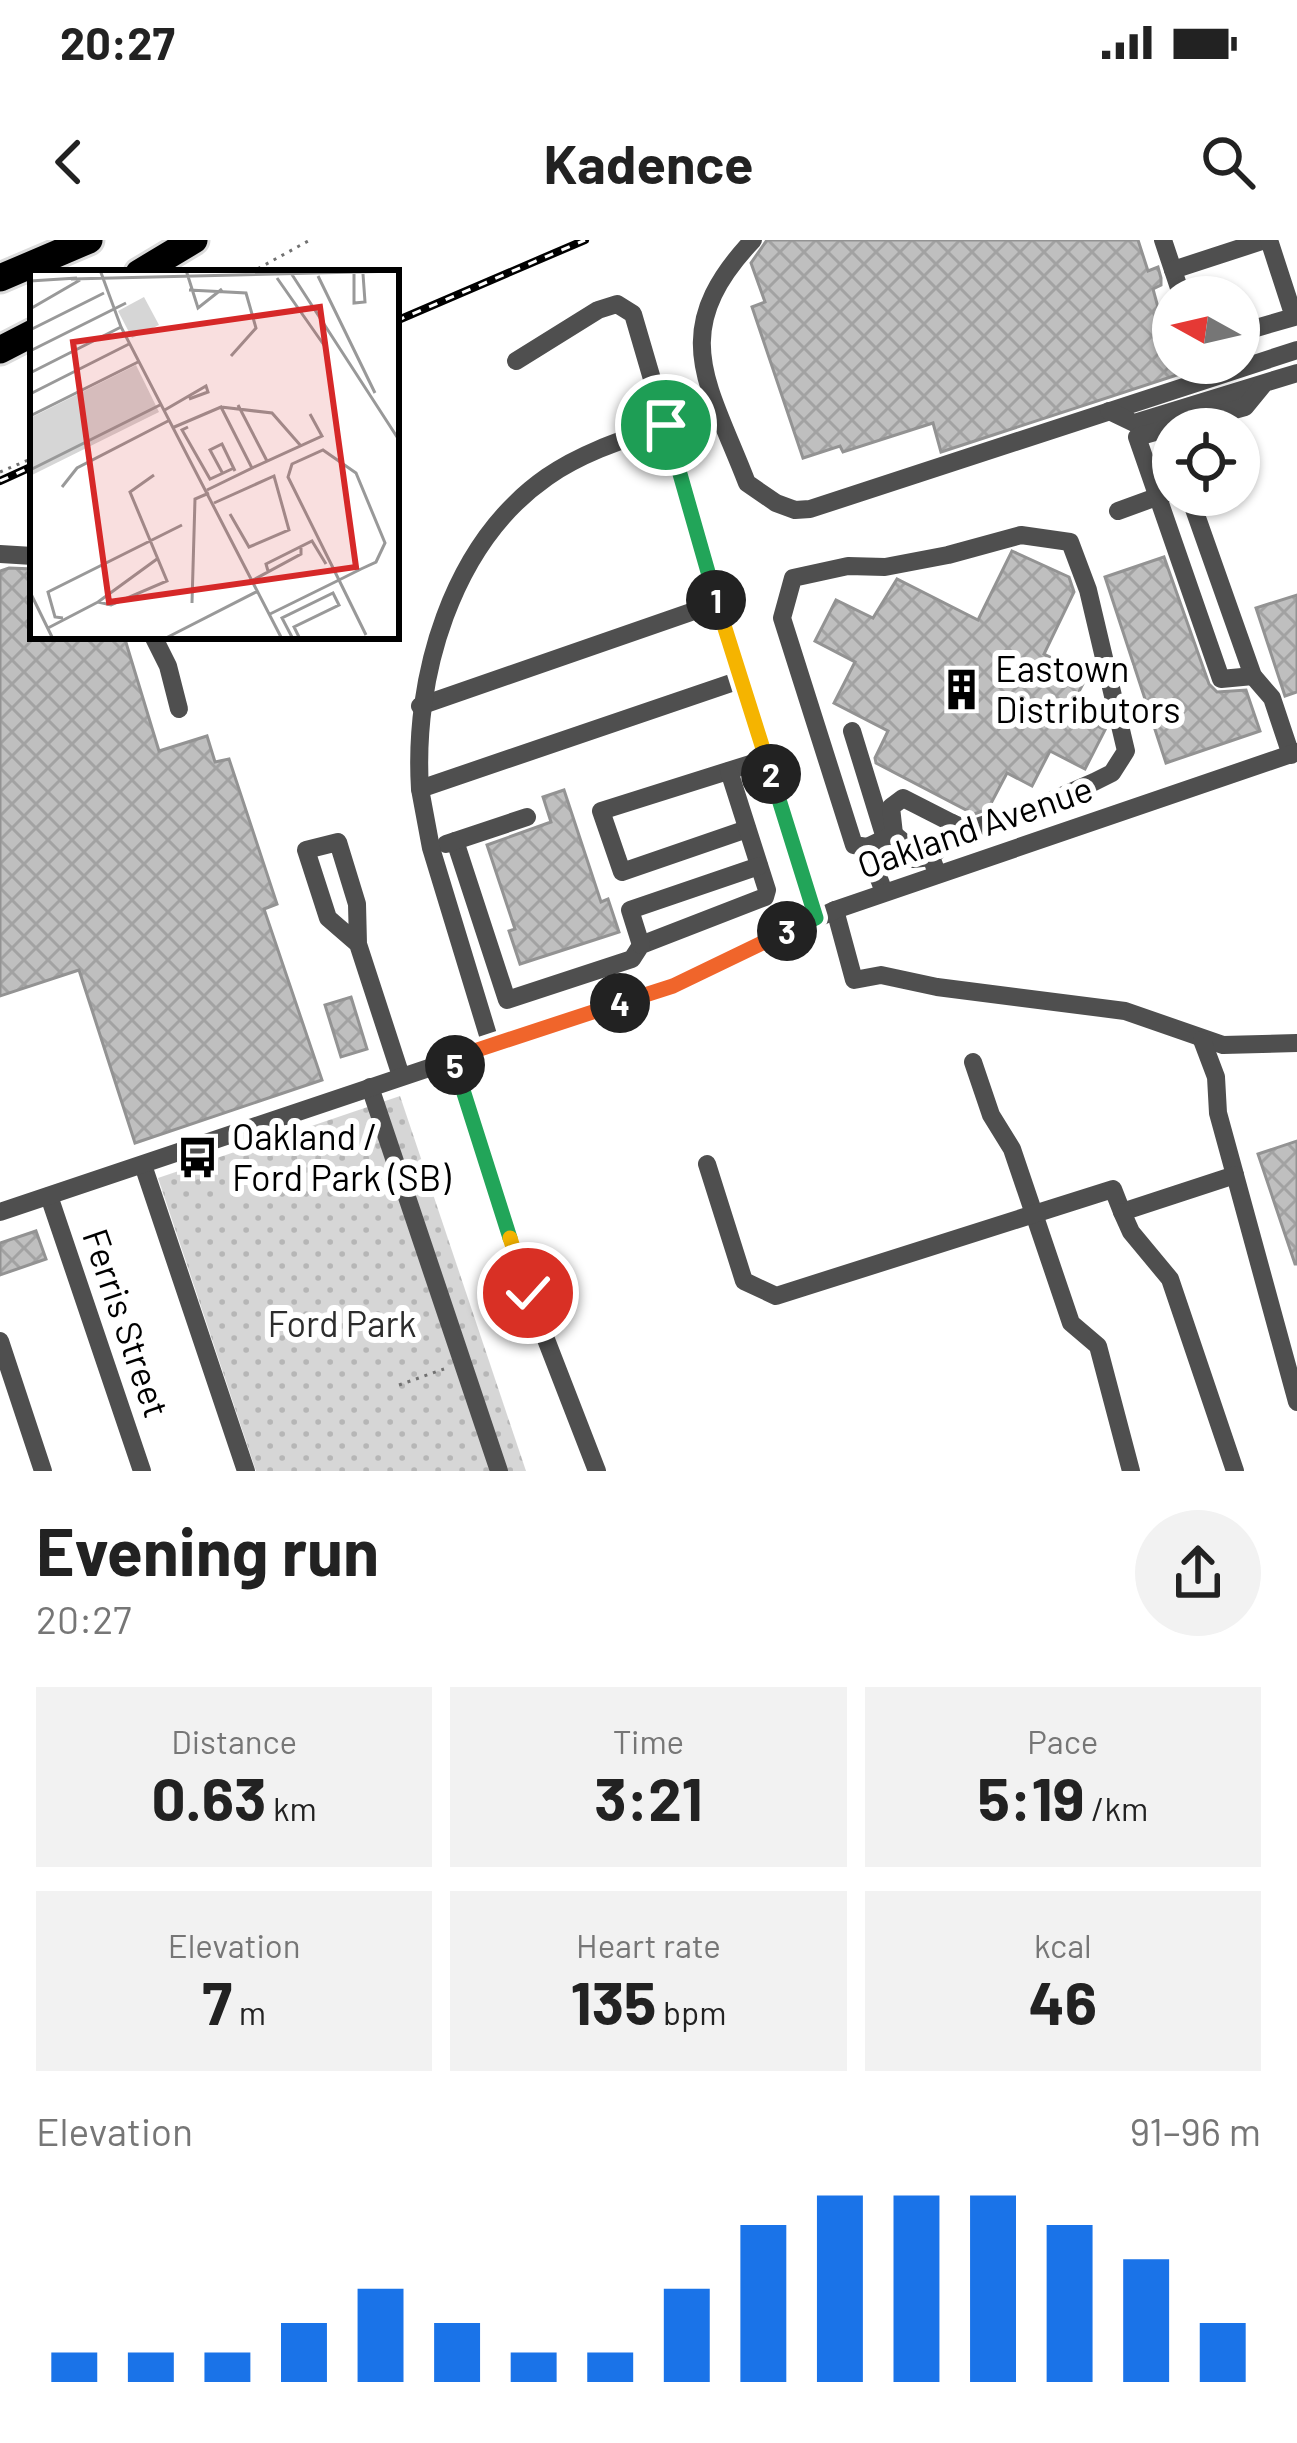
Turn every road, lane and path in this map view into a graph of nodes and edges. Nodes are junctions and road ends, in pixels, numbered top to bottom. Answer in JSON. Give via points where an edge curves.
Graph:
{"nodes":[{"id":1,"x":89,"y":240,"type":"edge"},
{"id":2,"x":194,"y":240,"type":"edge"},
{"id":3,"x":310,"y":240,"type":"edge"},
{"id":4,"x":753,"y":240,"type":"edge"},
{"id":5,"x":1163,"y":240,"type":"edge"},
{"id":6,"x":1267,"y":240,"type":"edge"},
{"id":7,"x":144,"y":270,"type":"edge"},
{"id":8,"x":255,"y":270,"type":"edge"},
{"id":9,"x":1173,"y":270,"type":"junction"},
{"id":10,"x":1175,"y":276,"type":"edge"},
{"id":11,"x":0,"y":278,"type":"edge"},
{"id":12,"x":1260,"y":328,"type":"edge"},
{"id":13,"x":30,"y":335,"type":"edge"},
{"id":14,"x":0,"y":350,"type":"edge"},
{"id":15,"x":1297,"y":350,"type":"edge"},
{"id":16,"x":516,"y":361,"type":"dead end"},
{"id":17,"x":1297,"y":373,"type":"edge"},
{"id":18,"x":1263,"y":385,"type":"junction"},
{"id":19,"x":1241,"y":408,"type":"edge"},
{"id":20,"x":1109,"y":411,"type":"junction"},
{"id":21,"x":666,"y":425,"type":"junction"},
{"id":22,"x":1152,"y":433,"type":"edge"},
{"id":23,"x":30,"y":459,"type":"edge"},
{"id":24,"x":1152,"y":468,"type":"edge"},
{"id":25,"x":0,"y":472,"type":"edge"},
{"id":26,"x":1152,"y":499,"type":"edge"},
{"id":27,"x":1118,"y":511,"type":"dead end"},
{"id":28,"x":1171,"y":516,"type":"edge"},
{"id":29,"x":1197,"y":516,"type":"edge"},
{"id":30,"x":0,"y":554,"type":"edge"},
{"id":31,"x":30,"y":556,"type":"edge"},
{"id":32,"x":1219,"y":575,"type":"junction"},
{"id":33,"x":1188,"y":585,"type":"junction"},
{"id":34,"x":717,"y":603,"type":"junction"},
{"id":35,"x":154,"y":639,"type":"edge"},
{"id":36,"x":1253,"y":676,"type":"junction"},
{"id":37,"x":740,"y":680,"type":"junction"},
{"id":38,"x":421,"y":706,"type":"junction"},
{"id":39,"x":179,"y":710,"type":"dead end"},
{"id":40,"x":852,"y":731,"type":"dead end"},
{"id":41,"x":1294,"y":753,"type":"edge"},
{"id":42,"x":766,"y":759,"type":"junction"},
{"id":43,"x":728,"y":771,"type":"junction"},
{"id":44,"x":420,"y":789,"type":"junction"},
{"id":45,"x":928,"y":811,"type":"junction"},
{"id":46,"x":527,"y":817,"type":"dead end"},
{"id":47,"x":952,"y":823,"type":"junction"},
{"id":48,"x":747,"y":829,"type":"junction"},
{"id":49,"x":455,"y":841,"type":"junction"},
{"id":50,"x":888,"y":841,"type":"junction"},
{"id":51,"x":431,"y":848,"type":"junction"},
{"id":52,"x":934,"y":865,"type":"junction"},
{"id":53,"x":759,"y":866,"type":"junction"},
{"id":54,"x":884,"y":892,"type":"junction"},
{"id":55,"x":825,"y":914,"type":"junction"},
{"id":56,"x":358,"y":944,"type":"junction"},
{"id":57,"x":641,"y":945,"type":"junction"},
{"id":58,"x":1202,"y":1040,"type":"junction"},
{"id":59,"x":1297,"y":1043,"type":"edge"},
{"id":60,"x":491,"y":1046,"type":"junction"},
{"id":61,"x":453,"y":1058,"type":"junction"},
{"id":62,"x":973,"y":1062,"type":"dead end"},
{"id":63,"x":401,"y":1076,"type":"junction"},
{"id":64,"x":370,"y":1087,"type":"junction"},
{"id":65,"x":707,"y":1164,"type":"dead end"},
{"id":66,"x":143,"y":1165,"type":"junction"},
{"id":67,"x":1234,"y":1175,"type":"junction"},
{"id":68,"x":49,"y":1196,"type":"junction"},
{"id":69,"x":0,"y":1212,"type":"edge"},
{"id":70,"x":1122,"y":1212,"type":"junction"},
{"id":71,"x":1032,"y":1215,"type":"junction"},
{"id":72,"x":0,"y":1341,"type":"edge"},
{"id":73,"x":444,"y":1370,"type":"dead end"},
{"id":74,"x":399,"y":1385,"type":"dead end"},
{"id":75,"x":1297,"y":1402,"type":"edge"},
{"id":76,"x":43,"y":1471,"type":"edge"},
{"id":77,"x":142,"y":1471,"type":"edge"},
{"id":78,"x":246,"y":1471,"type":"edge"},
{"id":79,"x":499,"y":1471,"type":"edge"},
{"id":80,"x":597,"y":1471,"type":"edge"},
{"id":81,"x":1131,"y":1471,"type":"edge"},
{"id":82,"x":1234,"y":1471,"type":"edge"}],
"edges":[{"from":1,"to":11,"type":"highway"},
{"from":2,"to":7,"type":"highway"},
{"from":3,"to":8,"type":"path"},
{"from":4,"to":20,"type":"street","via":[[713,292],[701,349],[747,483],[776,503],[810,509]]},
{"from":5,"to":9,"type":"street"},
{"from":6,"to":9,"type":"street"},
{"from":6,"to":12,"type":"street","via":[[1294,317]]},
{"from":9,"to":10,"type":"street"},
{"from":13,"to":14,"type":"highway"},
{"from":15,"to":20,"type":"street"},
{"from":16,"to":21,"type":"street","via":[[617,304],[633,314]]},
{"from":17,"to":18,"type":"street"},
{"from":18,"to":19,"type":"street"},
{"from":18,"to":20,"type":"street","via":[[1134,423]]},
{"from":21,"to":34,"type":"street"},
{"from":21,"to":38,"type":"street","via":[[590,452],[513,504],[458,590],[433,645]]},
{"from":22,"to":24,"type":"street","via":[[1137,437]]},
{"from":23,"to":25,"type":"path"},
{"from":26,"to":27,"type":"street"},
{"from":28,"to":33,"type":"street"},
{"from":29,"to":32,"type":"street"},
{"from":30,"to":31,"type":"street"},
{"from":32,"to":33,"type":"street"},
{"from":32,"to":36,"type":"street"},
{"from":33,"to":36,"type":"street","via":[[1221,679]]},
{"from":34,"to":37,"type":"street"},
{"from":34,"to":38,"type":"street"},
{"from":35,"to":39,"type":"street"},
{"from":36,"to":41,"type":"street","via":[[1272,698]]},
{"from":37,"to":42,"type":"street"},
{"from":37,"to":44,"type":"street"},
{"from":38,"to":44,"type":"street"},
{"from":40,"to":50,"type":"street"},
{"from":41,"to":52,"type":"street","name":"Oakland Avenue"},
{"from":42,"to":43,"type":"street"},
{"from":42,"to":55,"type":"street"},
{"from":43,"to":48,"type":"street"},
{"from":43,"to":48,"type":"street","via":[[601,812],[622,872]]},
{"from":44,"to":51,"type":"street"},
{"from":45,"to":47,"type":"street"},
{"from":45,"to":50,"type":"street"},
{"from":45,"to":50,"type":"street","via":[[903,798],[891,807]]},
{"from":46,"to":49,"type":"street"},
{"from":47,"to":50,"type":"street","via":[[968,830],[1036,808],[1112,773],[1126,751],[1070,542],[1021,535],[906,563],[794,578],[782,618],[854,845]]},
{"from":47,"to":52,"type":"street","via":[[954,835]]},
{"from":48,"to":53,"type":"street"},
{"from":49,"to":51,"type":"street"},
{"from":49,"to":57,"type":"street","via":[[507,1000],[632,958]]},
{"from":50,"to":52,"type":"street"},
{"from":50,"to":54,"type":"street"},
{"from":51,"to":60,"type":"street"},
{"from":52,"to":54,"type":"street","name":"Oakland Avenue"},
{"from":53,"to":57,"type":"street","via":[[767,890],[760,900]]},
{"from":53,"to":57,"type":"street","via":[[630,910]]},
{"from":54,"to":55,"type":"street","name":"Oakland Avenue"},
{"from":55,"to":58,"type":"street","via":[[854,980],[881,975],[1125,1011]]},
{"from":55,"to":60,"type":"street","name":"Oakland Avenue","via":[[673,986]]},
{"from":56,"to":56,"type":"street","via":[[328,918],[306,850],[338,842],[357,904]]},
{"from":56,"to":63,"type":"street"},
{"from":58,"to":59,"type":"street"},
{"from":58,"to":67,"type":"street"},
{"from":60,"to":61,"type":"street","name":"Oakland Avenue"},
{"from":61,"to":63,"type":"street","name":"Oakland Avenue"},
{"from":61,"to":80,"type":"street","via":[[528,1293]]},
{"from":62,"to":71,"type":"street"},
{"from":63,"to":64,"type":"street","name":"Oakland Avenue"},
{"from":64,"to":66,"type":"street","name":"Oakland Avenue"},
{"from":64,"to":79,"type":"street"},
{"from":65,"to":71,"type":"street","via":[[744,1281],[776,1296]]},
{"from":66,"to":68,"type":"street","name":"Oakland Avenue"},
{"from":66,"to":78,"type":"street"},
{"from":67,"to":70,"type":"street"},
{"from":67,"to":75,"type":"street"},
{"from":68,"to":69,"type":"street","name":"Oakland Avenue"},
{"from":68,"to":77,"type":"street","name":"Ferris Street"},
{"from":70,"to":71,"type":"street","via":[[1112,1189]]},
{"from":70,"to":82,"type":"street","via":[[1170,1279]]},
{"from":71,"to":81,"type":"street","via":[[1071,1323],[1098,1346]]},
{"from":72,"to":76,"type":"street"},
{"from":73,"to":74,"type":"path"}]}
